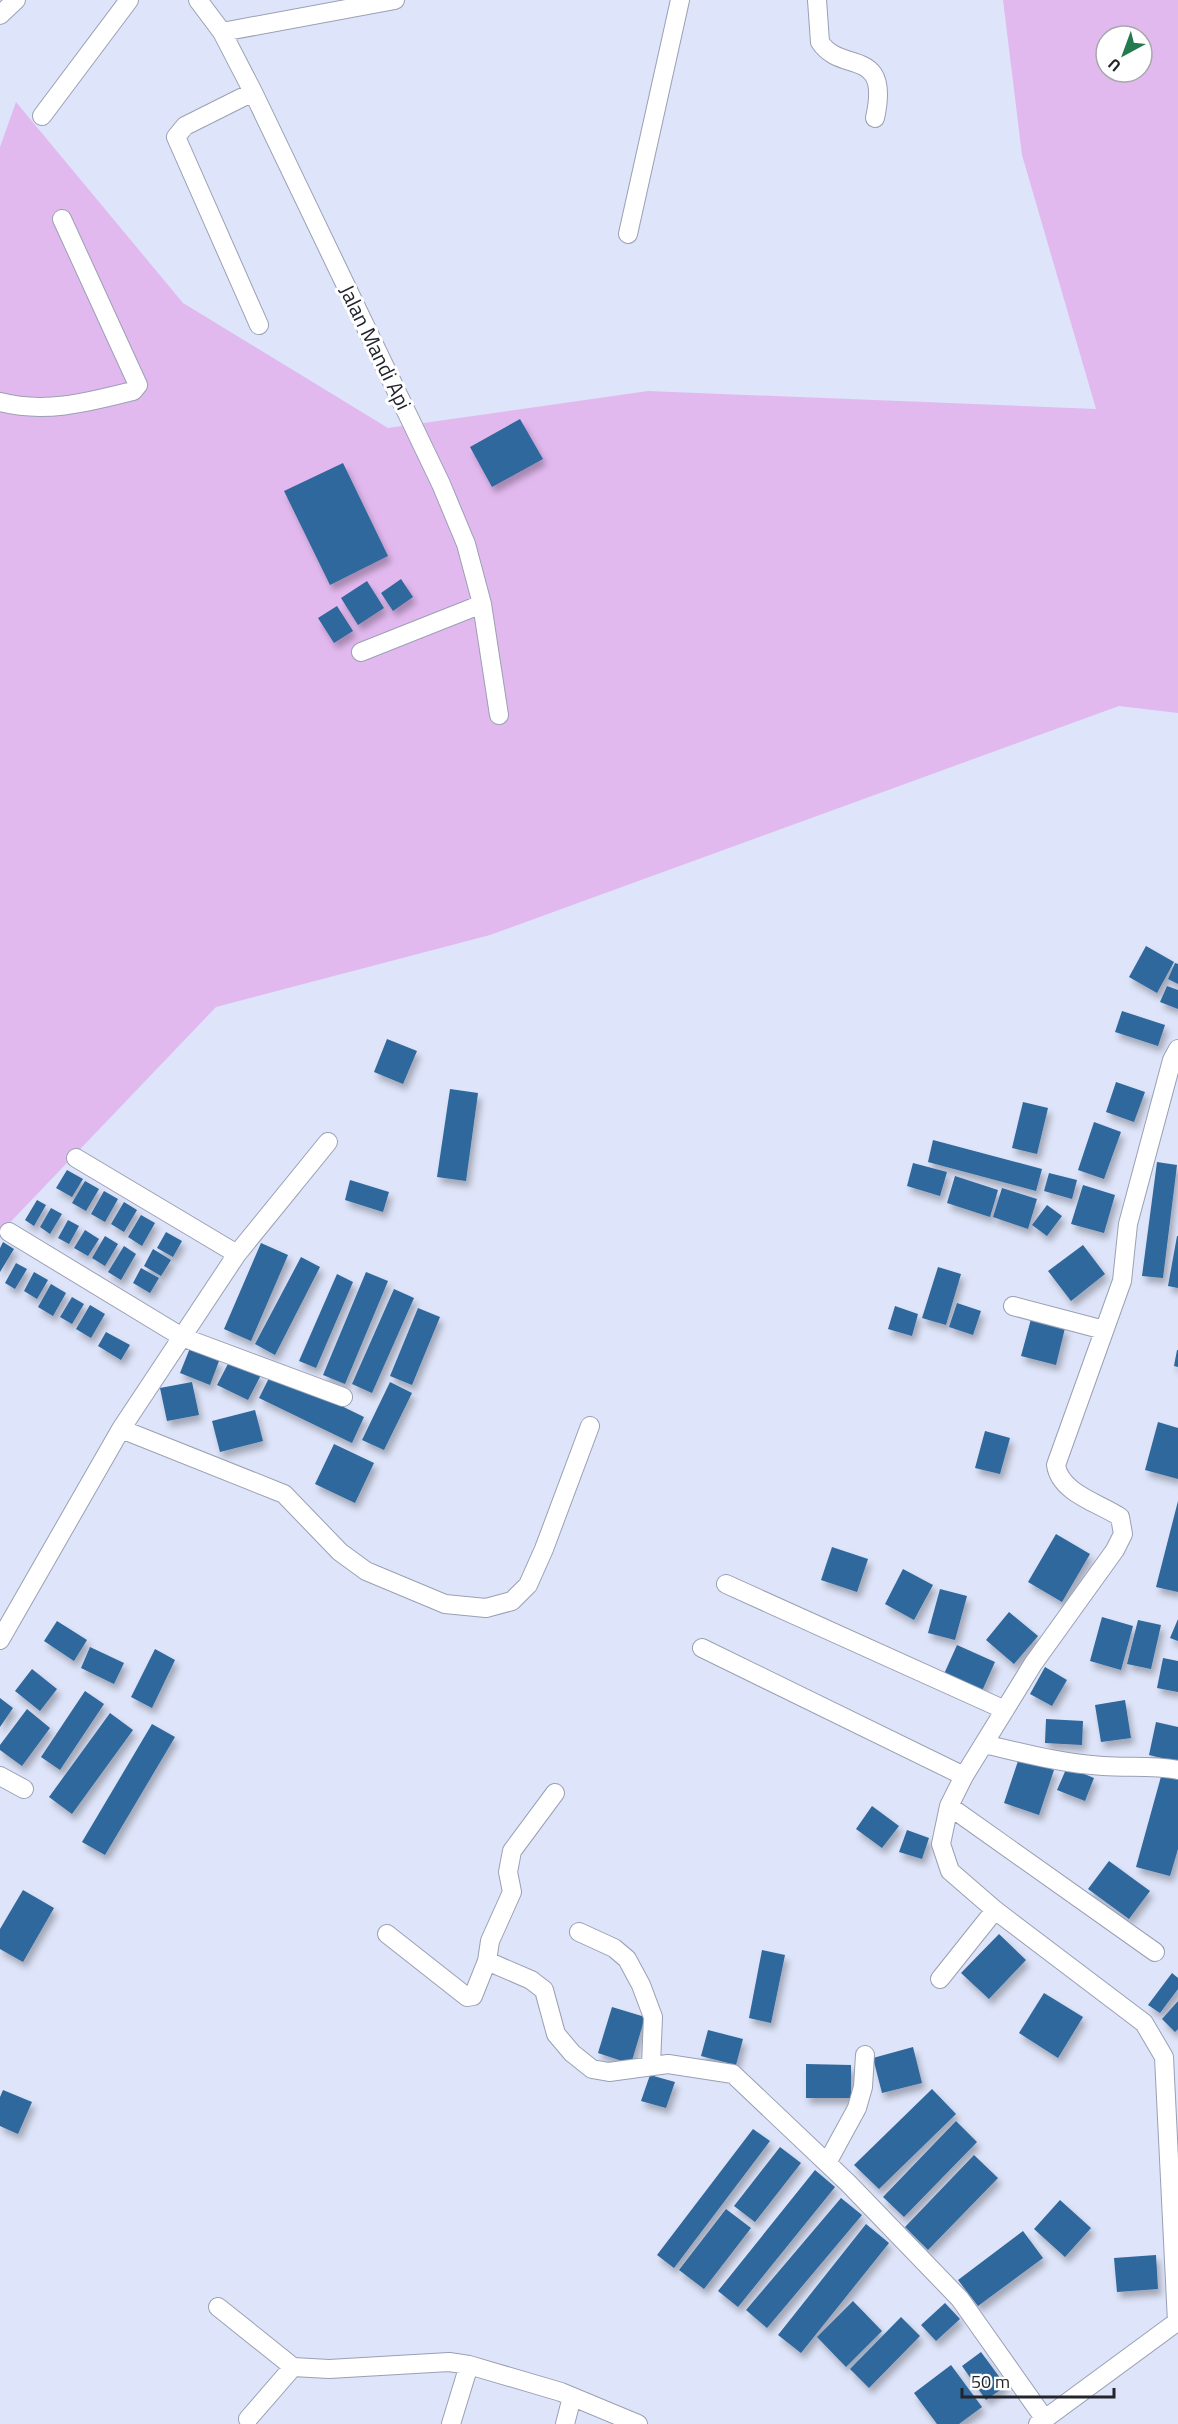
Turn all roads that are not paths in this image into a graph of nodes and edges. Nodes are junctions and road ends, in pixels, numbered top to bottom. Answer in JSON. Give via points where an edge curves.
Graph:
{"nodes":[{"id":1,"x":15,"y":0,"type":"edge"},
{"id":2,"x":129,"y":0,"type":"edge"},
{"id":3,"x":198,"y":0,"type":"edge"},
{"id":4,"x":395,"y":0,"type":"edge"},
{"id":5,"x":680,"y":0,"type":"edge"},
{"id":6,"x":817,"y":0,"type":"edge"},
{"id":7,"x":0,"y":15,"type":"edge"},
{"id":8,"x":222,"y":32,"type":"junction"},
{"id":9,"x":253,"y":92,"type":"junction"},
{"id":10,"x":42,"y":116,"type":"dead end"},
{"id":11,"x":875,"y":118,"type":"dead end"},
{"id":12,"x":62,"y":219,"type":"dead end"},
{"id":13,"x":628,"y":234,"type":"dead end"},
{"id":14,"x":259,"y":325,"type":"dead end"},
{"id":15,"x":0,"y":402,"type":"edge"},
{"id":16,"x":482,"y":604,"type":"junction"},
{"id":17,"x":361,"y":652,"type":"dead end"},
{"id":18,"x":498,"y":715,"type":"dead end"},
{"id":19,"x":1178,"y":1049,"type":"edge"},
{"id":20,"x":328,"y":1142,"type":"dead end"},
{"id":21,"x":76,"y":1158,"type":"dead end"},
{"id":22,"x":9,"y":1232,"type":"dead end"},
{"id":23,"x":237,"y":1254,"type":"junction"},
{"id":24,"x":1013,"y":1306,"type":"dead end"},
{"id":25,"x":1104,"y":1330,"type":"junction"},
{"id":26,"x":182,"y":1336,"type":"junction"},
{"id":27,"x":343,"y":1397,"type":"dead end"},
{"id":28,"x":590,"y":1426,"type":"dead end"},
{"id":29,"x":121,"y":1429,"type":"junction"},
{"id":30,"x":726,"y":1584,"type":"dead end"},
{"id":31,"x":0,"y":1640,"type":"edge"},
{"id":32,"x":702,"y":1648,"type":"dead end"},
{"id":33,"x":1005,"y":1710,"type":"junction"},
{"id":34,"x":984,"y":1744,"type":"junction"},
{"id":35,"x":1178,"y":1770,"type":"edge"},
{"id":36,"x":0,"y":1776,"type":"edge"},
{"id":37,"x":964,"y":1776,"type":"junction"},
{"id":38,"x":24,"y":1789,"type":"dead end"},
{"id":39,"x":555,"y":1793,"type":"dead end"},
{"id":40,"x":949,"y":1806,"type":"junction"},
{"id":41,"x":995,"y":1910,"type":"junction"},
{"id":42,"x":579,"y":1932,"type":"dead end"},
{"id":43,"x":387,"y":1934,"type":"dead end"},
{"id":44,"x":1155,"y":1952,"type":"dead end"},
{"id":45,"x":487,"y":1961,"type":"junction"},
{"id":46,"x":940,"y":1979,"type":"dead end"},
{"id":47,"x":865,"y":2055,"type":"dead end"},
{"id":48,"x":651,"y":2065,"type":"junction"},
{"id":49,"x":827,"y":2163,"type":"junction"},
{"id":50,"x":218,"y":2307,"type":"dead end"},
{"id":51,"x":1178,"y":2321,"type":"edge"},
{"id":52,"x":469,"y":2365,"type":"junction"},
{"id":53,"x":293,"y":2367,"type":"junction"},
{"id":54,"x":572,"y":2397,"type":"junction"},
{"id":55,"x":248,"y":2420,"type":"dead end"},
{"id":56,"x":1041,"y":2421,"type":"edge"},
{"id":57,"x":451,"y":2424,"type":"edge"},
{"id":58,"x":565,"y":2424,"type":"edge"},
{"id":59,"x":638,"y":2424,"type":"edge"}],
"edges":[{"from":1,"to":7,"type":"street"},
{"from":2,"to":10,"type":"street"},
{"from":3,"to":8,"type":"street","name":"Jalan Mandi Api"},
{"from":4,"to":8,"type":"street"},
{"from":5,"to":13,"type":"street"},
{"from":6,"to":11,"type":"street","via":[[823,47],[869,69],[877,85]]},
{"from":8,"to":9,"type":"street","name":"Jalan Mandi Api"},
{"from":9,"to":14,"type":"street","via":[[185,126],[176,137]]},
{"from":9,"to":16,"type":"street","name":"Jalan Mandi Api","via":[[441,484],[466,544]]},
{"from":12,"to":15,"type":"street","via":[[138,385],[133,391],[78,405],[45,408]]},
{"from":16,"to":17,"type":"street"},
{"from":16,"to":18,"type":"street","name":"Jalan Mandi Api"},
{"from":19,"to":25,"type":"street","via":[[1172,1059],[1128,1224],[1122,1281]]},
{"from":20,"to":23,"type":"street"},
{"from":21,"to":23,"type":"street"},
{"from":22,"to":26,"type":"street"},
{"from":23,"to":26,"type":"street"},
{"from":24,"to":25,"type":"street"},
{"from":25,"to":33,"type":"street","via":[[1056,1465],[1064,1485],[1120,1517],[1123,1534]]},
{"from":26,"to":27,"type":"street"},
{"from":26,"to":29,"type":"street"},
{"from":28,"to":29,"type":"street","via":[[528,1586],[512,1601],[486,1608],[444,1604],[366,1571],[340,1552],[284,1494]]},
{"from":29,"to":31,"type":"street"},
{"from":30,"to":33,"type":"street"},
{"from":32,"to":37,"type":"street"},
{"from":33,"to":34,"type":"street"},
{"from":34,"to":35,"type":"street","via":[[1102,1766]]},
{"from":34,"to":37,"type":"street"},
{"from":36,"to":38,"type":"street"},
{"from":37,"to":40,"type":"street"},
{"from":39,"to":45,"type":"street","via":[[512,1851],[508,1872],[512,1892],[490,1941]]},
{"from":40,"to":41,"type":"street","via":[[941,1844],[950,1871]]},
{"from":40,"to":44,"type":"street"},
{"from":41,"to":46,"type":"street"},
{"from":41,"to":51,"type":"street","via":[[1144,2023],[1164,2057]]},
{"from":42,"to":48,"type":"street","via":[[614,1948],[627,1959],[653,2017]]},
{"from":43,"to":45,"type":"street","via":[[467,1997],[476,1992]]},
{"from":45,"to":48,"type":"street","via":[[531,1980],[544,1990],[556,2034],[592,2068],[609,2072]]},
{"from":47,"to":49,"type":"street","via":[[863,2087],[856,2109]]},
{"from":48,"to":49,"type":"street","via":[[733,2074]]},
{"from":49,"to":56,"type":"street","via":[[960,2299]]},
{"from":50,"to":53,"type":"street"},
{"from":51,"to":56,"type":"street"},
{"from":52,"to":53,"type":"street","via":[[449,2361],[329,2369]]},
{"from":52,"to":54,"type":"street"},
{"from":52,"to":57,"type":"street"},
{"from":53,"to":55,"type":"street"},
{"from":54,"to":58,"type":"street"},
{"from":54,"to":59,"type":"street"}]}
